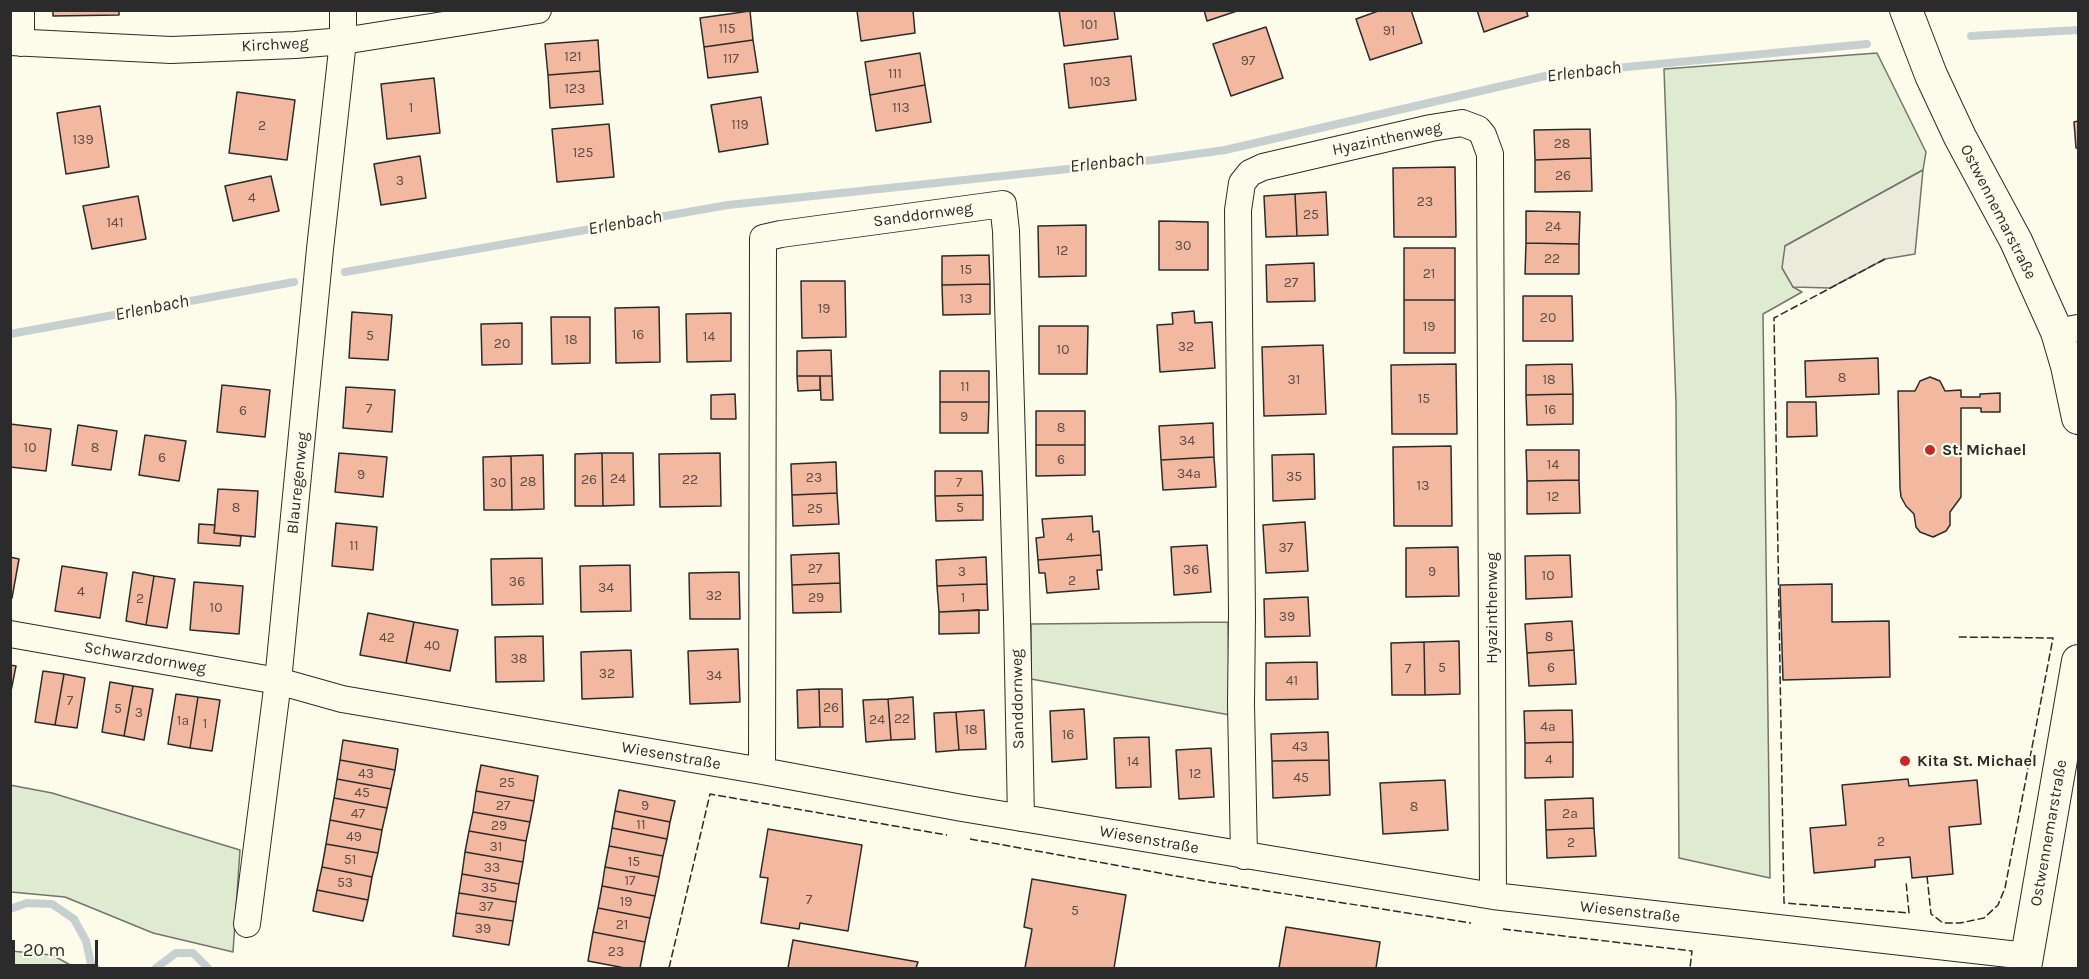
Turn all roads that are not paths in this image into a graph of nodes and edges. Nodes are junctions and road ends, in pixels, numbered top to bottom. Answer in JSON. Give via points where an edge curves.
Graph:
{"nodes":[{"id":1,"x":21,"y":10,"type":"edge"},
{"id":2,"x":343,"y":10,"type":"edge"},
{"id":3,"x":538,"y":10,"type":"edge"},
{"id":4,"x":1906,"y":10,"type":"edge"},
{"id":5,"x":343,"y":41,"type":"junction"},
{"id":6,"x":16,"y":43,"type":"edge"},
{"id":7,"x":2068,"y":330,"type":"edge"},
{"id":8,"x":2079,"y":417,"type":"edge"},
{"id":9,"x":10,"y":634,"type":"edge"},
{"id":10,"x":2079,"y":661,"type":"edge"},
{"id":11,"x":279,"y":681,"type":"junction"},
{"id":12,"x":762,"y":771,"type":"junction"},
{"id":13,"x":1021,"y":818,"type":"junction"},
{"id":14,"x":1244,"y":856,"type":"junction"},
{"id":15,"x":1493,"y":896,"type":"junction"},
{"id":16,"x":247,"y":924,"type":"dead end"},
{"id":17,"x":2026,"y":962,"type":"edge"}],
"edges":[{"from":1,"to":6,"type":"street"},
{"from":2,"to":5,"type":"street","name":"Blauregenweg"},
{"from":3,"to":5,"type":"street","name":"Kirchweg"},
{"from":4,"to":7,"type":"street","name":"Ostwennemarstraße","via":[[1960,137]]},
{"from":5,"to":6,"type":"street","name":"Kirchweg","via":[[171,50]]},
{"from":5,"to":11,"type":"street","name":"Blauregenweg"},
{"from":7,"to":8,"type":"street","name":"Ostwennemarstraße","via":[[2067,366]]},
{"from":9,"to":11,"type":"street","name":"Schwarzdornweg"},
{"from":10,"to":17,"type":"street","name":"Ostwennemarstraße"},
{"from":11,"to":12,"type":"street","name":"Wiesenstraße","via":[[342,699]]},
{"from":11,"to":16,"type":"street","name":"Blauregenweg"},
{"from":12,"to":13,"type":"street","name":"Wiesenstraße"},
{"from":12,"to":13,"type":"street","name":"Sanddornweg","via":[[762,238],[1004,204]]},
{"from":13,"to":14,"type":"street","name":"Wiesenstraße"},
{"from":14,"to":15,"type":"street","name":"Wiesenstraße"},
{"from":14,"to":15,"type":"street","name":"Hyazinthenweg","via":[[1238,210],[1242,183],[1263,166],[1462,123],[1478,129],[1490,154]]},
{"from":15,"to":17,"type":"street","name":"Wiesenstraße"}]}
